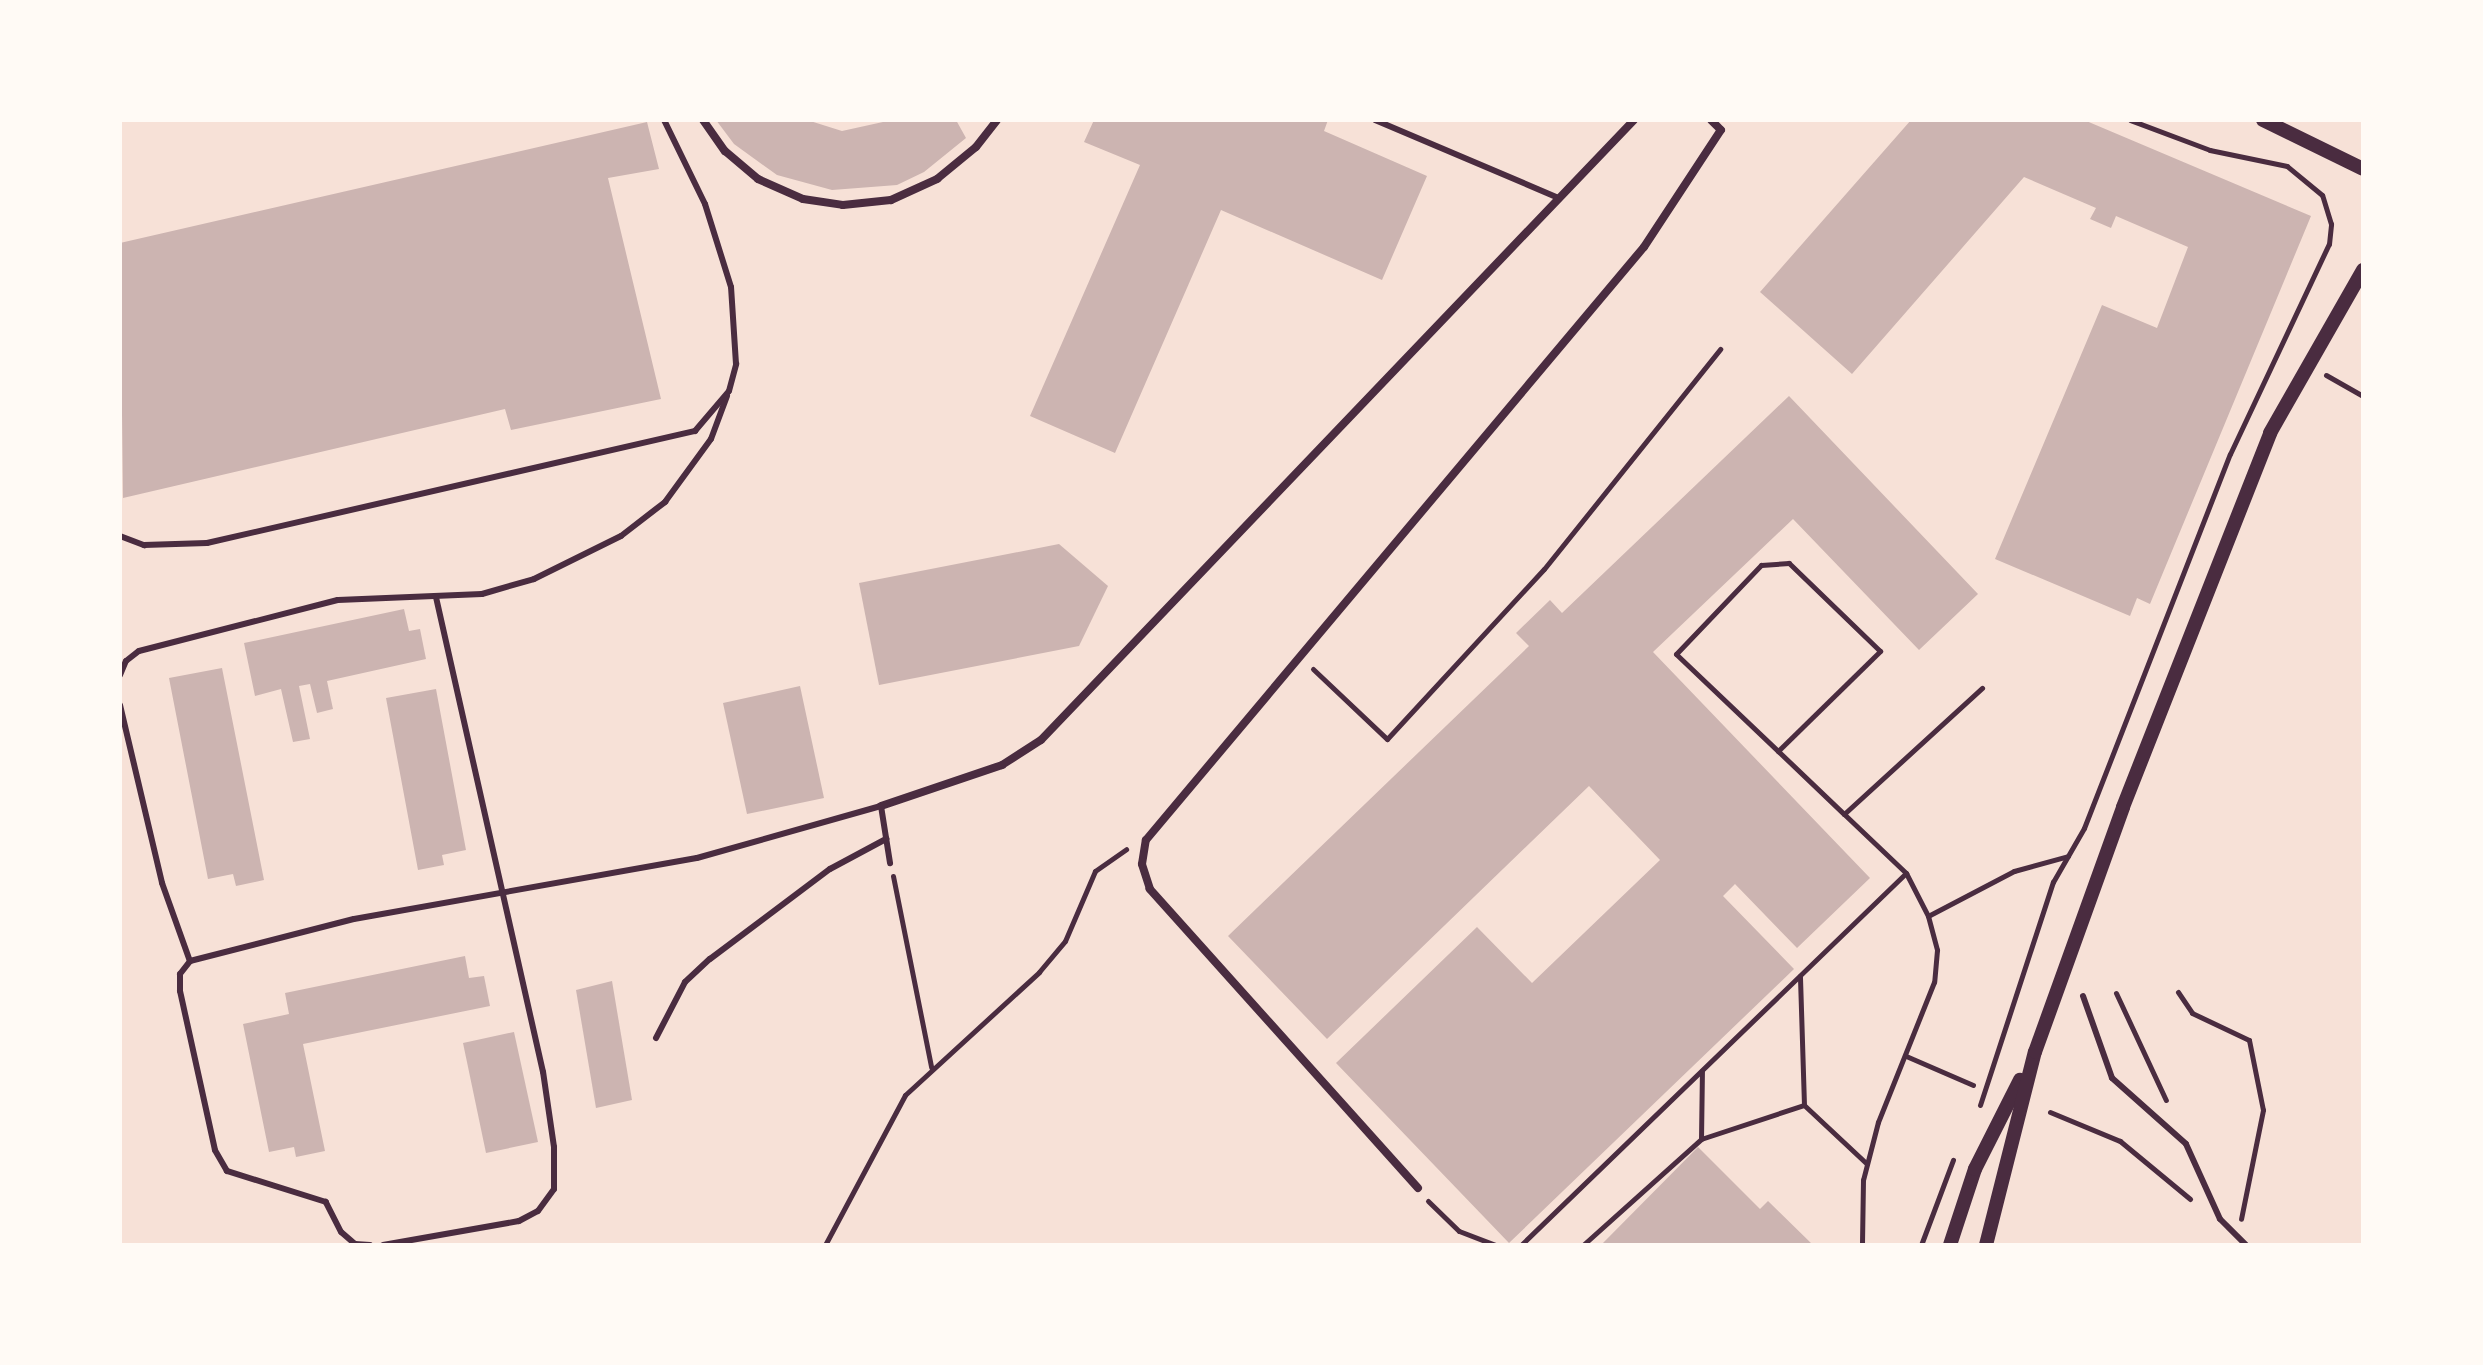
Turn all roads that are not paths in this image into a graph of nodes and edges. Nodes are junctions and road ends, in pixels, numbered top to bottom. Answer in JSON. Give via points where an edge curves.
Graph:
{"nodes":[{"id":1,"x":664,"y":120,"type":"edge"},
{"id":2,"x":703,"y":120,"type":"edge"},
{"id":3,"x":997,"y":120,"type":"edge"},
{"id":4,"x":1375,"y":120,"type":"edge"},
{"id":5,"x":1634,"y":120,"type":"edge"},
{"id":6,"x":1711,"y":120,"type":"edge"},
{"id":7,"x":2263,"y":120,"type":"edge"},
{"id":8,"x":2363,"y":169,"type":"edge"},
{"id":9,"x":1559,"y":198,"type":"junction"},
{"id":10,"x":2363,"y":270,"type":"edge"},
{"id":11,"x":729,"y":391,"type":"junction"},
{"id":12,"x":120,"y":536,"type":"edge"},
{"id":13,"x":436,"y":598,"type":"junction"},
{"id":14,"x":120,"y":675,"type":"edge"},
{"id":15,"x":120,"y":705,"type":"edge"},
{"id":16,"x":881,"y":806,"type":"junction"},
{"id":17,"x":886,"y":839,"type":"junction"},
{"id":18,"x":890,"y":863,"type":"road end"},
{"id":19,"x":500,"y":895,"type":"junction"},
{"id":20,"x":190,"y":961,"type":"junction"},
{"id":21,"x":2083,"y":996,"type":"dead end"},
{"id":22,"x":656,"y":1038,"type":"dead end"},
{"id":23,"x":2035,"y":1052,"type":"junction"},
{"id":24,"x":1418,"y":1188,"type":"road end"},
{"id":25,"x":370,"y":1245,"type":"edge"},
{"id":26,"x":383,"y":1245,"type":"edge"},
{"id":27,"x":1950,"y":1245,"type":"edge"},
{"id":28,"x":1986,"y":1245,"type":"edge"},
{"id":29,"x":2246,"y":1245,"type":"edge"}],
"edges":[{"from":1,"to":11,"type":"lane","via":[[705,204],[731,287],[736,364]]},
{"from":2,"to":3,"type":"street","via":[[725,151],[758,179],[803,199],[843,205],[891,200],[937,179],[976,147]]},
{"from":4,"to":9,"type":"lane"},
{"from":5,"to":9,"type":"street"},
{"from":6,"to":24,"type":"street","via":[[1721,130],[1644,247],[1146,840],[1142,864],[1150,889]]},
{"from":7,"to":8,"type":"street"},
{"from":9,"to":16,"type":"street","via":[[1041,740],[1002,765]]},
{"from":10,"to":23,"type":"street","via":[[2270,433],[2123,807]]},
{"from":11,"to":12,"type":"lane","via":[[695,431],[207,543],[144,545]]},
{"from":11,"to":13,"type":"lane","via":[[711,439],[689,475],[665,502],[621,536],[534,579],[482,594]]},
{"from":13,"to":14,"type":"lane","via":[[338,600],[139,651]]},
{"from":13,"to":19,"type":"lane"},
{"from":15,"to":20,"type":"lane","via":[[162,883]]},
{"from":16,"to":17,"type":"lane"},
{"from":16,"to":19,"type":"lane","via":[[697,858]]},
{"from":17,"to":18,"type":"lane"},
{"from":17,"to":22,"type":"lane","via":[[830,869],[710,959],[685,982]]},
{"from":19,"to":20,"type":"lane","via":[[354,919]]},
{"from":19,"to":26,"type":"lane","via":[[543,1072],[554,1189],[538,1211],[519,1221]]},
{"from":20,"to":25,"type":"lane","via":[[180,974],[180,991],[215,1150],[227,1171],[326,1202],[341,1232],[355,1244]]},
{"from":21,"to":29,"type":"lane","via":[[2112,1078],[2186,1144],[2220,1219]]},
{"from":23,"to":27,"type":"street","via":[[1975,1169]]},
{"from":23,"to":28,"type":"street"}]}
